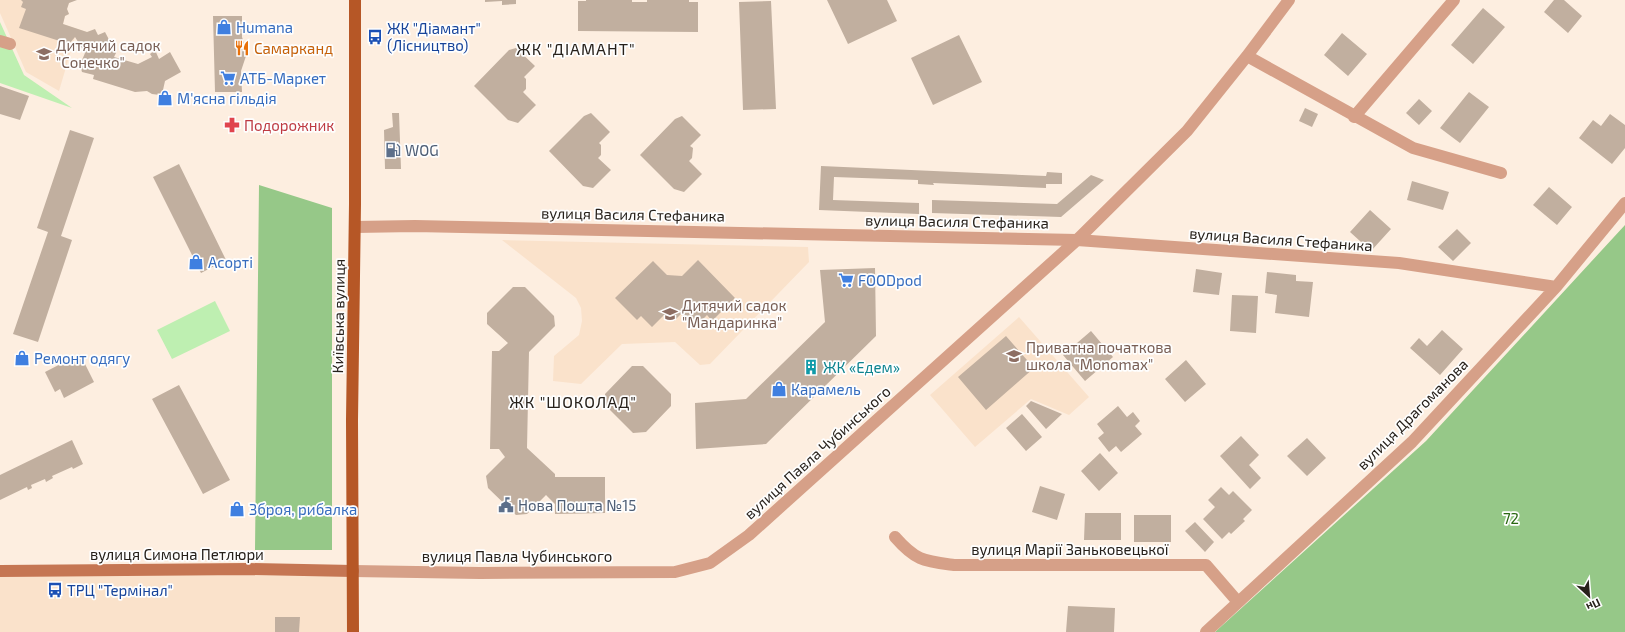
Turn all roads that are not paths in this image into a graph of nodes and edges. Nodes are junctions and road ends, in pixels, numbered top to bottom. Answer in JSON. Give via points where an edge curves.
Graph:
{"nodes":[{"id":1,"x":355,"y":0,"type":"edge"},
{"id":2,"x":1289,"y":0,"type":"edge"},
{"id":3,"x":1454,"y":0,"type":"edge"},
{"id":4,"x":1247,"y":56,"type":"junction"},
{"id":5,"x":1354,"y":116,"type":"junction"},
{"id":6,"x":1501,"y":173,"type":"dead end"},
{"id":7,"x":1625,"y":203,"type":"edge"},
{"id":8,"x":355,"y":227,"type":"junction"},
{"id":9,"x":1077,"y":240,"type":"junction"},
{"id":10,"x":1556,"y":286,"type":"junction"},
{"id":11,"x":895,"y":537,"type":"dead end"},
{"id":12,"x":0,"y":571,"type":"edge"},
{"id":13,"x":353,"y":571,"type":"junction"},
{"id":14,"x":1238,"y":602,"type":"junction"},
{"id":15,"x":353,"y":632,"type":"edge"},
{"id":16,"x":1206,"y":632,"type":"edge"}],
"edges":[{"from":1,"to":8,"type":"main road","name":"Київська вулиця"},
{"from":2,"to":4,"type":"street","name":"вулиця Павла Чубинського"},
{"from":3,"to":5,"type":"street"},
{"from":4,"to":5,"type":"street"},
{"from":4,"to":9,"type":"street","name":"вулиця Павла Чубинського","via":[[1187,131]]},
{"from":5,"to":6,"type":"street","via":[[1413,148]]},
{"from":7,"to":10,"type":"street","name":"вулиця Драгоманова"},
{"from":8,"to":9,"type":"street","name":"вулиця Василя Стефаника","via":[[414,226]]},
{"from":8,"to":13,"type":"main road","name":"Київська вулиця"},
{"from":9,"to":10,"type":"street","name":"вулиця Василя Стефаника","via":[[1399,264]]},
{"from":9,"to":13,"type":"street","name":"вулиця Павла Чубинського","via":[[749,535],[710,563],[675,572]]},
{"from":10,"to":14,"type":"street","name":"вулиця Драгоманова","via":[[1412,442]]},
{"from":11,"to":14,"type":"street","name":"вулиця Марії Заньковецької","via":[[907,551],[924,561],[954,566],[1206,565]]},
{"from":12,"to":13,"type":"main road","name":"вулиця Симона Петлюри"},
{"from":13,"to":15,"type":"main road","name":"Київська вулиця"},
{"from":14,"to":16,"type":"street","name":"вулиця Драгоманова"}]}
